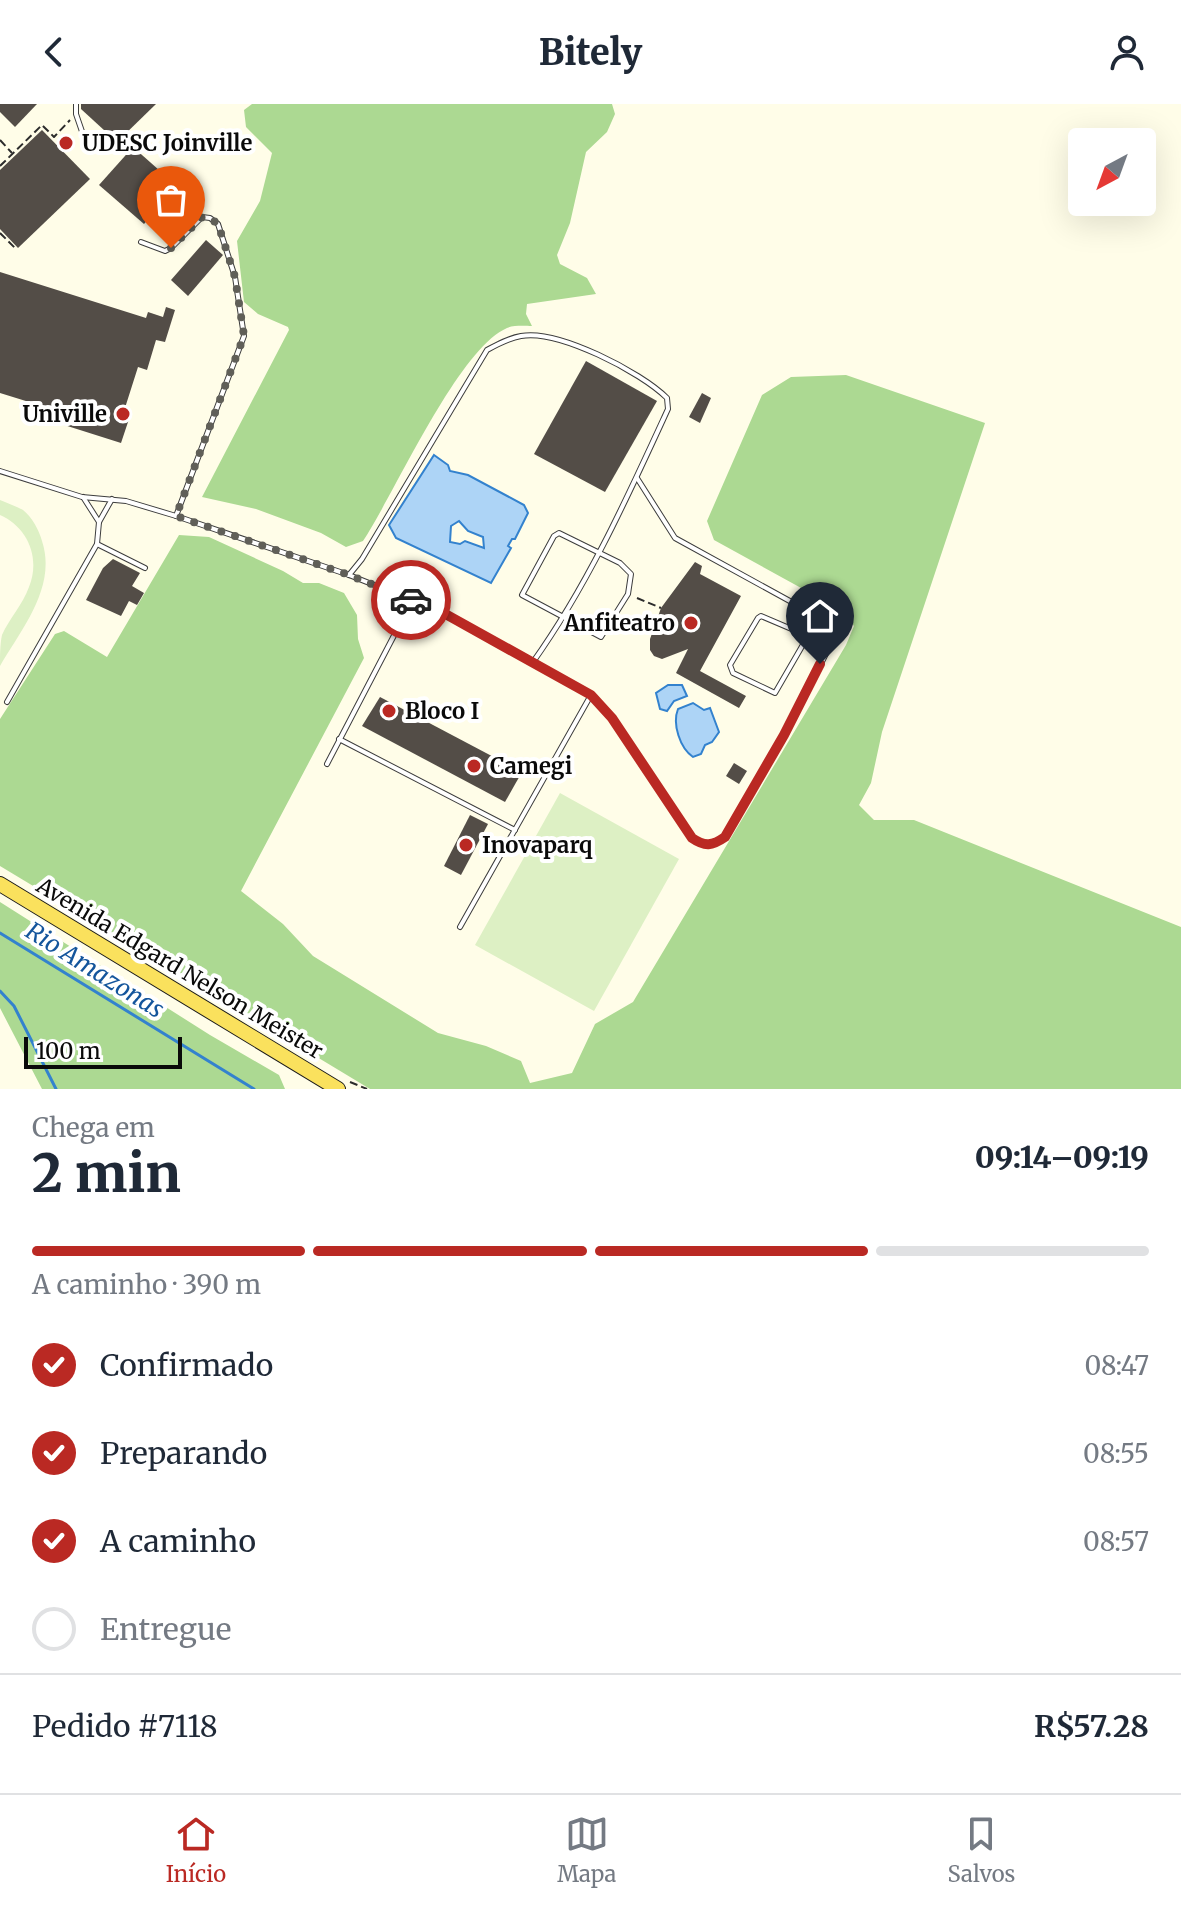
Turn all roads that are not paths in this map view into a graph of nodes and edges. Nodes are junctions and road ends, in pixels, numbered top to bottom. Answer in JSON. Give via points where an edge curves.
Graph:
{"nodes":[{"id":1,"x":76,"y":104,"type":"edge"},
{"id":2,"x":87,"y":146,"type":"dead end"},
{"id":3,"x":141,"y":242,"type":"dead end"},
{"id":4,"x":0,"y":471,"type":"edge"},
{"id":5,"x":636,"y":477,"type":"junction"},
{"id":6,"x":82,"y":497,"type":"junction"},
{"id":7,"x":112,"y":499,"type":"junction"},
{"id":8,"x":176,"y":516,"type":"junction"},
{"id":9,"x":99,"y":522,"type":"junction"},
{"id":10,"x":97,"y":544,"type":"junction"},
{"id":11,"x":599,"y":552,"type":"junction"},
{"id":12,"x":145,"y":568,"type":"dead end"},
{"id":13,"x":349,"y":575,"type":"junction"},
{"id":14,"x":412,"y":601,"type":"junction"},
{"id":15,"x":564,"y":618,"type":"junction"},
{"id":16,"x":808,"y":636,"type":"junction"},
{"id":17,"x":830,"y":646,"type":"junction"},
{"id":18,"x":532,"y":663,"type":"junction"},
{"id":19,"x":591,"y":695,"type":"junction"},
{"id":20,"x":7,"y":702,"type":"dead end"},
{"id":21,"x":339,"y":739,"type":"junction"},
{"id":22,"x":327,"y":764,"type":"dead end"},
{"id":23,"x":515,"y":830,"type":"junction"},
{"id":24,"x":0,"y":884,"type":"edge"},
{"id":25,"x":0,"y":894,"type":"edge"},
{"id":26,"x":460,"y":927,"type":"dead end"},
{"id":27,"x":322,"y":1089,"type":"edge"},
{"id":28,"x":338,"y":1089,"type":"edge"}],
"edges":[{"from":1,"to":2,"type":"lane"},
{"from":3,"to":8,"type":"lane","via":[[165,251],[202,217],[218,224],[235,277],[244,336]]},
{"from":4,"to":6,"type":"lane"},
{"from":5,"to":11,"type":"lane"},
{"from":5,"to":13,"type":"lane","via":[[668,409],[667,398],[607,358],[555,339],[524,335],[503,341],[487,350],[471,374]]},
{"from":5,"to":17,"type":"lane","via":[[675,538],[828,622],[835,633]]},
{"from":6,"to":7,"type":"lane"},
{"from":6,"to":9,"type":"lane"},
{"from":7,"to":8,"type":"lane"},
{"from":7,"to":9,"type":"lane"},
{"from":8,"to":13,"type":"lane"},
{"from":9,"to":10,"type":"lane"},
{"from":10,"to":12,"type":"lane"},
{"from":10,"to":20,"type":"lane"},
{"from":11,"to":15,"type":"lane"},
{"from":11,"to":15,"type":"lane","via":[[631,574],[628,594],[601,637]]},
{"from":11,"to":15,"type":"lane","via":[[556,534],[522,593]]},
{"from":13,"to":14,"type":"lane"},
{"from":14,"to":18,"type":"lane"},
{"from":14,"to":21,"type":"lane"},
{"from":15,"to":18,"type":"lane"},
{"from":16,"to":16,"type":"lane","via":[[761,616],[744,641],[733,673],[775,693]]},
{"from":16,"to":17,"type":"lane"},
{"from":17,"to":19,"type":"lane","via":[[744,807],[714,845],[692,838]]},
{"from":18,"to":19,"type":"lane"},
{"from":19,"to":23,"type":"lane"},
{"from":21,"to":22,"type":"lane"},
{"from":21,"to":23,"type":"lane"},
{"from":23,"to":26,"type":"lane"},
{"from":24,"to":28,"type":"main road","name":"Avenida Edgard Nelson Meister"},
{"from":25,"to":27,"type":"main road","name":"Avenida Edgard Nelson Meister"}]}
